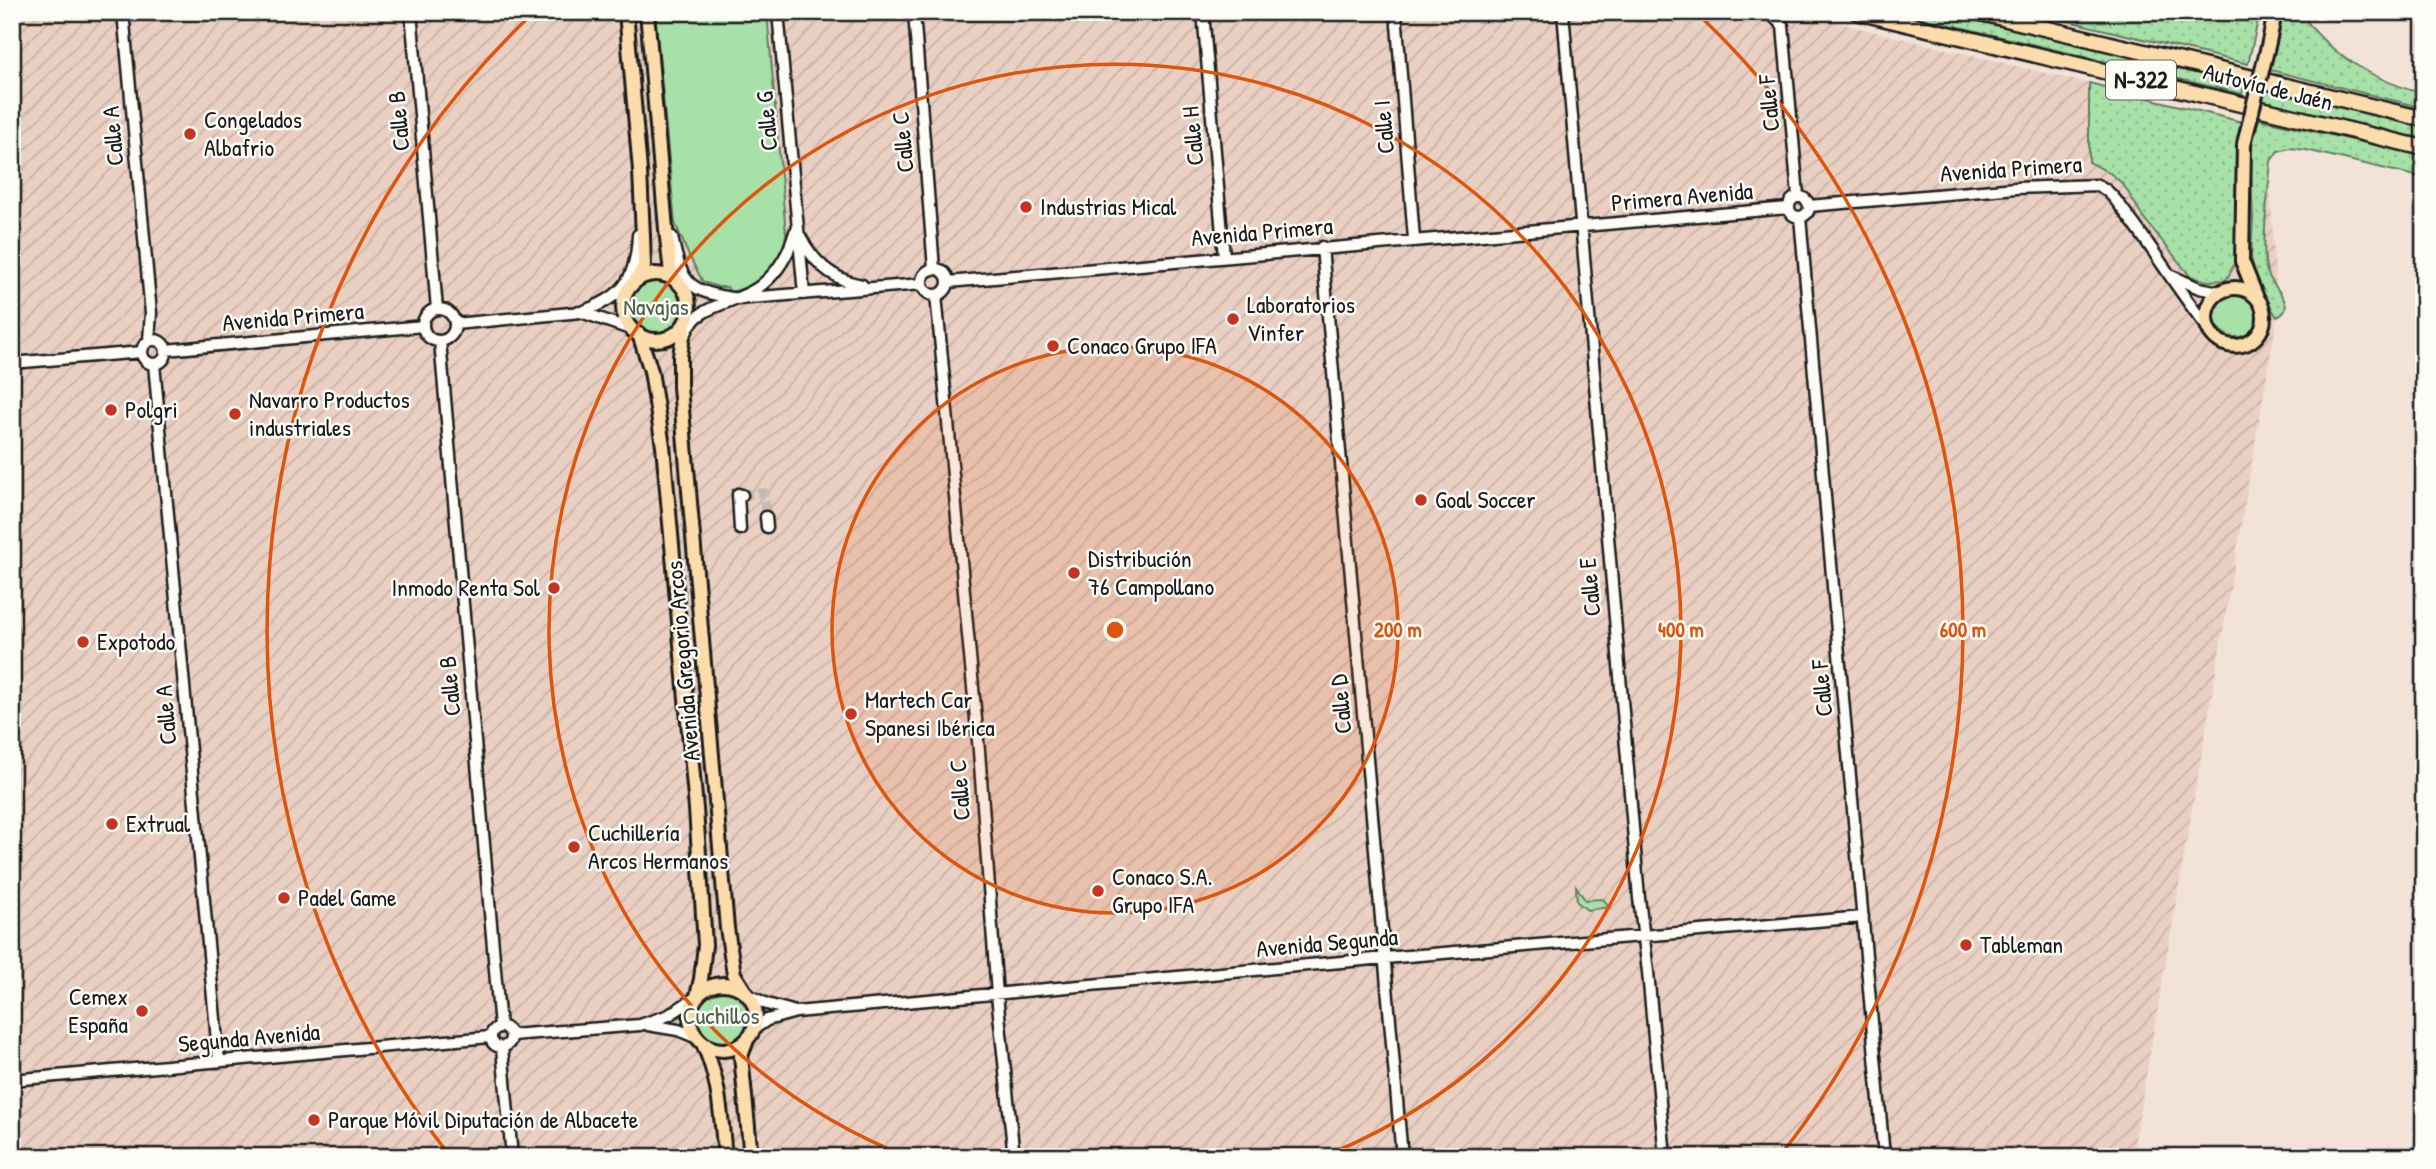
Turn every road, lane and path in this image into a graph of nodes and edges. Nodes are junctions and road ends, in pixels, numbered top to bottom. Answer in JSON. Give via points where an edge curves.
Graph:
{"nodes":[{"id":1,"x":122,"y":12,"type":"edge"},
{"id":2,"x":411,"y":12,"type":"edge"},
{"id":3,"x":626,"y":12,"type":"edge"},
{"id":4,"x":647,"y":12,"type":"edge"},
{"id":5,"x":778,"y":12,"type":"edge"},
{"id":6,"x":914,"y":12,"type":"edge"},
{"id":7,"x":1203,"y":12,"type":"edge"},
{"id":8,"x":1396,"y":12,"type":"edge"},
{"id":9,"x":1563,"y":12,"type":"edge"},
{"id":10,"x":1769,"y":12,"type":"edge"},
{"id":11,"x":1857,"y":12,"type":"edge"},
{"id":12,"x":1976,"y":12,"type":"edge"},
{"id":13,"x":2275,"y":12,"type":"edge"},
{"id":14,"x":2424,"y":119,"type":"edge"},
{"id":15,"x":2424,"y":148,"type":"edge"},
{"id":16,"x":640,"y":171,"type":"junction"},
{"id":17,"x":662,"y":196,"type":"junction"},
{"id":18,"x":1798,"y":196,"type":"junction"},
{"id":19,"x":1809,"y":206,"type":"junction"},
{"id":20,"x":1788,"y":208,"type":"junction"},
{"id":21,"x":1800,"y":217,"type":"junction"},
{"id":22,"x":1580,"y":227,"type":"junction"},
{"id":23,"x":797,"y":230,"type":"junction"},
{"id":24,"x":1414,"y":239,"type":"junction"},
{"id":25,"x":1322,"y":247,"type":"junction"},
{"id":26,"x":1224,"y":257,"type":"junction"},
{"id":27,"x":2242,"y":261,"type":"junction"},
{"id":28,"x":934,"y":269,"type":"junction"},
{"id":29,"x":2172,"y":276,"type":"junction"},
{"id":30,"x":948,"y":282,"type":"junction"},
{"id":31,"x":922,"y":284,"type":"junction"},
{"id":32,"x":681,"y":285,"type":"junction"},
{"id":33,"x":884,"y":287,"type":"junction"},
{"id":34,"x":696,"y":289,"type":"junction"},
{"id":35,"x":626,"y":290,"type":"junction"},
{"id":36,"x":2222,"y":291,"type":"junction"},
{"id":37,"x":804,"y":294,"type":"junction"},
{"id":38,"x":936,"y":295,"type":"junction"},
{"id":39,"x":2257,"y":298,"type":"junction"},
{"id":40,"x":737,"y":299,"type":"junction"},
{"id":41,"x":437,"y":309,"type":"junction"},
{"id":42,"x":581,"y":312,"type":"junction"},
{"id":43,"x":690,"y":320,"type":"junction"},
{"id":44,"x":454,"y":324,"type":"junction"},
{"id":45,"x":423,"y":326,"type":"junction"},
{"id":46,"x":2209,"y":329,"type":"junction"},
{"id":47,"x":636,"y":332,"type":"junction"},
{"id":48,"x":149,"y":340,"type":"junction"},
{"id":49,"x":440,"y":341,"type":"junction"},
{"id":50,"x":166,"y":350,"type":"junction"},
{"id":51,"x":142,"y":352,"type":"junction"},
{"id":52,"x":12,"y":363,"type":"edge"},
{"id":53,"x":154,"y":364,"type":"junction"},
{"id":54,"x":742,"y":495,"type":"dead end"},
{"id":55,"x":740,"y":529,"type":"dead end"},
{"id":56,"x":1863,"y":917,"type":"junction"},
{"id":57,"x":1644,"y":937,"type":"junction"},
{"id":58,"x":1385,"y":958,"type":"junction"},
{"id":59,"x":747,"y":994,"type":"junction"},
{"id":60,"x":997,"y":995,"type":"junction"},
{"id":61,"x":696,"y":997,"type":"junction"},
{"id":62,"x":796,"y":1012,"type":"junction"},
{"id":63,"x":640,"y":1025,"type":"junction"},
{"id":64,"x":500,"y":1027,"type":"junction"},
{"id":65,"x":750,"y":1034,"type":"junction"},
{"id":66,"x":511,"y":1035,"type":"junction"},
{"id":67,"x":490,"y":1037,"type":"junction"},
{"id":68,"x":701,"y":1041,"type":"junction"},
{"id":69,"x":502,"y":1048,"type":"junction"},
{"id":70,"x":219,"y":1062,"type":"junction"},
{"id":71,"x":12,"y":1080,"type":"edge"},
{"id":72,"x":512,"y":1157,"type":"edge"},
{"id":73,"x":724,"y":1157,"type":"edge"},
{"id":74,"x":751,"y":1157,"type":"edge"},
{"id":75,"x":1014,"y":1157,"type":"edge"},
{"id":76,"x":1402,"y":1157,"type":"edge"},
{"id":77,"x":1665,"y":1157,"type":"edge"},
{"id":78,"x":1884,"y":1157,"type":"edge"}],
"edges":[{"from":1,"to":48,"type":"street","name":"Calle A","via":[[151,313]]},
{"from":2,"to":41,"type":"street","name":"Calle B"},
{"from":3,"to":16,"type":"main road"},
{"from":4,"to":17,"type":"main road"},
{"from":5,"to":23,"type":"street","name":"Calle G"},
{"from":6,"to":28,"type":"street","name":"Calle C"},
{"from":7,"to":26,"type":"street","name":"Calle H"},
{"from":8,"to":24,"type":"street","name":"Calle I"},
{"from":9,"to":22,"type":"street","name":"Calle E"},
{"from":10,"to":18,"type":"street","name":"Calle F","via":[[1783,26]]},
{"from":11,"to":15,"type":"highway","name":"Autovía de Jaén","number":"N-322"},
{"from":12,"to":14,"type":"highway","name":"Autovía de Jaén","number":"N-322"},
{"from":13,"to":27,"type":"main road","bridge":true,"via":[[2244,144]]},
{"from":16,"to":35,"type":"street","via":[[636,264]]},
{"from":16,"to":35,"type":"main road","via":[[644,266]]},
{"from":17,"to":32,"type":"main road","via":[[671,273]]},
{"from":17,"to":34,"type":"street","via":[[680,271]]},
{"from":18,"to":19,"type":"street","via":[[1807,199]]},
{"from":18,"to":20,"type":"street"},
{"from":19,"to":21,"type":"street"},
{"from":19,"to":29,"type":"street","name":"Avenida Primera","via":[[2097,185],[2113,197]]},
{"from":20,"to":21,"type":"street"},
{"from":20,"to":22,"type":"street","name":"Primera Avenida"},
{"from":21,"to":56,"type":"street","name":"Calle F"},
{"from":22,"to":24,"type":"street","name":"Avenida Primera"},
{"from":22,"to":57,"type":"street","name":"Calle E"},
{"from":23,"to":33,"type":"street","name":"Calle G","via":[[814,260],[829,272],[852,283]]},
{"from":23,"to":37,"type":"street","name":"Calle G"},
{"from":23,"to":40,"type":"street","name":"Calle G","via":[[777,271]]},
{"from":24,"to":25,"type":"street","name":"Avenida Primera"},
{"from":25,"to":26,"type":"street","name":"Avenida Primera"},
{"from":25,"to":58,"type":"street","name":"Calle D"},
{"from":26,"to":30,"type":"street","name":"Avenida Primera"},
{"from":27,"to":36,"type":"main road"},
{"from":27,"to":39,"type":"main road"},
{"from":28,"to":30,"type":"street","via":[[945,274]]},
{"from":28,"to":31,"type":"street","via":[[926,272]]},
{"from":29,"to":36,"type":"street","via":[[2199,288]]},
{"from":29,"to":46,"type":"street"},
{"from":30,"to":38,"type":"street","via":[[945,291]]},
{"from":31,"to":33,"type":"street"},
{"from":31,"to":38,"type":"street"},
{"from":32,"to":34,"type":"street"},
{"from":32,"to":35,"type":"main road","via":[[654,274]]},
{"from":32,"to":43,"type":"main road"},
{"from":33,"to":37,"type":"street"},
{"from":34,"to":40,"type":"street"},
{"from":35,"to":42,"type":"street"},
{"from":35,"to":47,"type":"main road","via":[[624,312]]},
{"from":36,"to":39,"type":"main road","via":[[2241,289]]},
{"from":36,"to":46,"type":"main road","via":[[2209,304]]},
{"from":37,"to":40,"type":"street"},
{"from":38,"to":60,"type":"street","name":"Calle C"},
{"from":39,"to":46,"type":"main road","via":[[2264,320],[2251,340],[2228,344]]},
{"from":40,"to":43,"type":"street"},
{"from":41,"to":44,"type":"street","via":[[452,316]]},
{"from":41,"to":45,"type":"street","via":[[426,315]]},
{"from":42,"to":44,"type":"street"},
{"from":42,"to":47,"type":"street"},
{"from":43,"to":47,"type":"main road","via":[[664,338],[651,339]]},
{"from":43,"to":59,"type":"main road","name":"Avenida Gregorio Arcos","via":[[681,346],[680,395],[727,928],[734,974]]},
{"from":44,"to":49,"type":"street","via":[[451,335]]},
{"from":45,"to":49,"type":"street","via":[[429,338]]},
{"from":45,"to":50,"type":"street","name":"Avenida Primera"},
{"from":47,"to":61,"type":"main road","name":"Avenida Gregorio Arcos","via":[[651,371],[663,446],[696,809],[705,945]]},
{"from":48,"to":50,"type":"street","via":[[160,341]]},
{"from":48,"to":51,"type":"street"},
{"from":49,"to":64,"type":"street","name":"Calle B"},
{"from":50,"to":53,"type":"street","via":[[163,360]]},
{"from":51,"to":52,"type":"street"},
{"from":51,"to":53,"type":"street","via":[[147,362]]},
{"from":53,"to":70,"type":"street","name":"Calle A"},
{"from":54,"to":55,"type":"street","via":[[738,494]]},
{"from":56,"to":57,"type":"street","name":"Avenida Segunda"},
{"from":56,"to":78,"type":"street","name":"Calle F"},
{"from":57,"to":58,"type":"street","name":"Avenida Segunda"},
{"from":57,"to":77,"type":"street","name":"Calle E"},
{"from":58,"to":60,"type":"street","name":"Avenida Segunda"},
{"from":58,"to":76,"type":"street","name":"Calle D"},
{"from":59,"to":61,"type":"main road","via":[[738,987],[716,984]]},
{"from":59,"to":62,"type":"street","name":"Avenida Segunda"},
{"from":59,"to":65,"type":"main road","via":[[755,1011]]},
{"from":60,"to":62,"type":"street","name":"Avenida Segunda"},
{"from":60,"to":75,"type":"street","name":"Calle C"},
{"from":61,"to":63,"type":"street","via":[[669,1015]]},
{"from":61,"to":68,"type":"main road","via":[[690,1021]]},
{"from":62,"to":65,"type":"street","name":"Avenida Segunda","via":[[767,1020]]},
{"from":63,"to":66,"type":"street"},
{"from":63,"to":68,"type":"street","via":[[678,1030]]},
{"from":64,"to":66,"type":"street"},
{"from":64,"to":67,"type":"street"},
{"from":65,"to":68,"type":"main road","via":[[727,1050]]},
{"from":65,"to":74,"type":"main road","via":[[741,1056]]},
{"from":66,"to":69,"type":"street"},
{"from":67,"to":69,"type":"street","via":[[492,1044]]},
{"from":67,"to":70,"type":"street","name":"Segunda Avenida"},
{"from":68,"to":73,"type":"main road","via":[[718,1082]]},
{"from":69,"to":72,"type":"street"},
{"from":70,"to":71,"type":"street","name":"Segunda Avenida"}]}
